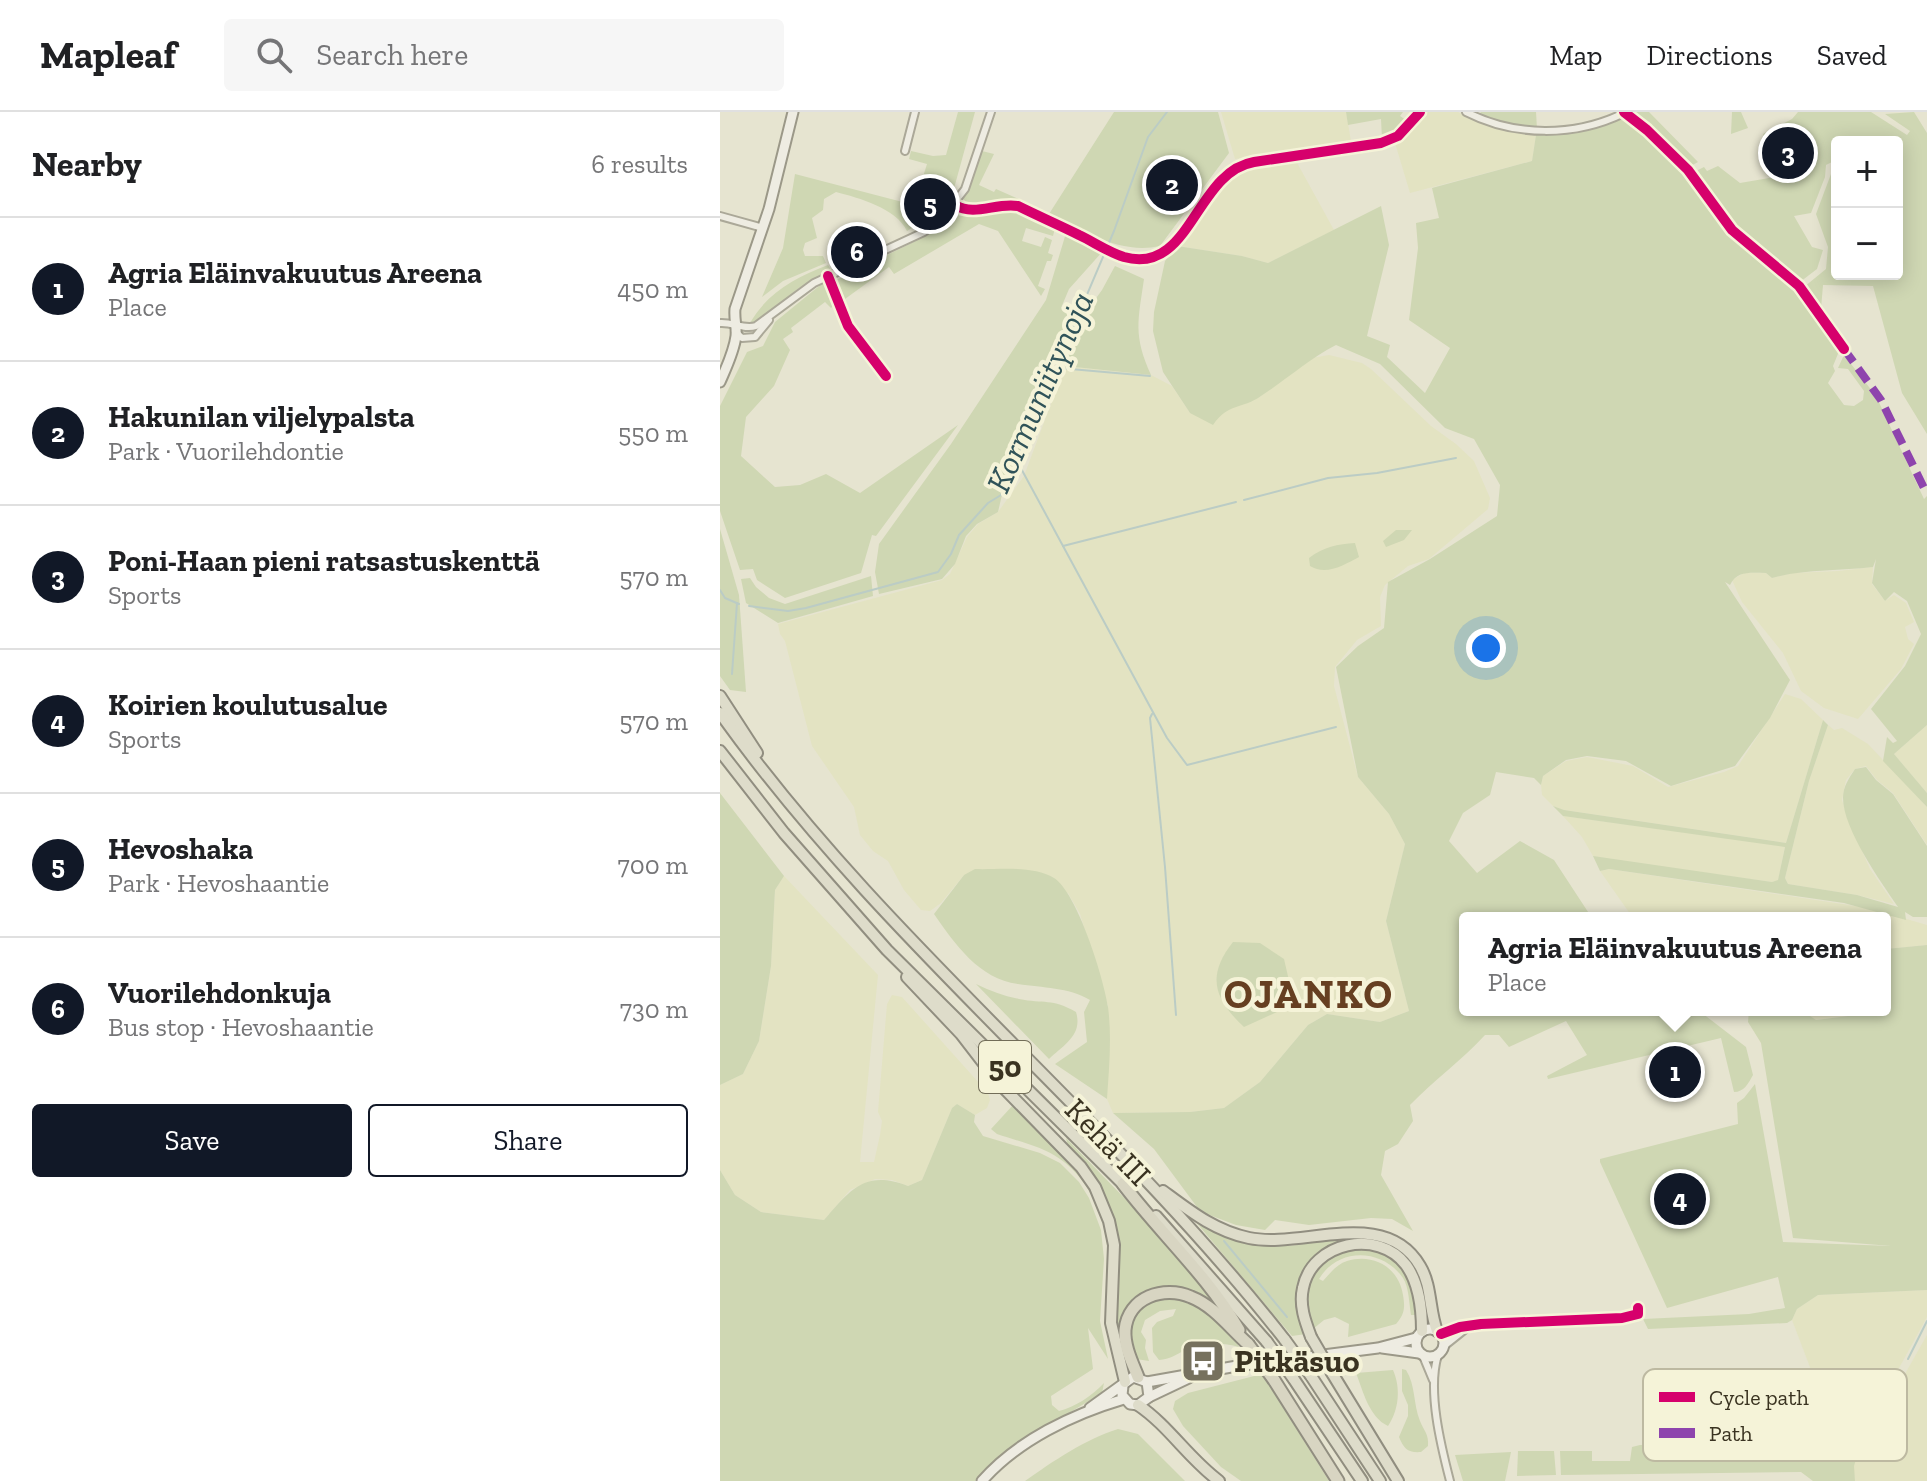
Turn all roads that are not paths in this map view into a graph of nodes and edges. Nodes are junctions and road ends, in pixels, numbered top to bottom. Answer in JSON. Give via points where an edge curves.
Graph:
{"nodes":[{"id":1,"x":793,"y":112,"type":"edge"},
{"id":2,"x":915,"y":112,"type":"edge"},
{"id":3,"x":991,"y":112,"type":"edge"},
{"id":4,"x":1420,"y":112,"type":"edge"},
{"id":5,"x":1466,"y":112,"type":"edge"},
{"id":6,"x":1624,"y":112,"type":"edge"},
{"id":7,"x":905,"y":151,"type":"dead end"},
{"id":8,"x":955,"y":205,"type":"junction"},
{"id":9,"x":720,"y":216,"type":"edge"},
{"id":10,"x":763,"y":228,"type":"junction"},
{"id":11,"x":828,"y":276,"type":"junction"},
{"id":12,"x":770,"y":317,"type":"junction"},
{"id":13,"x":727,"y":322,"type":"edge"},
{"id":14,"x":737,"y":333,"type":"junction"},
{"id":15,"x":1844,"y":349,"type":"dead end"},
{"id":16,"x":720,"y":372,"type":"edge"},
{"id":17,"x":886,"y":376,"type":"dead end"},
{"id":18,"x":720,"y":382,"type":"edge"},
{"id":19,"x":720,"y":696,"type":"edge"},
{"id":20,"x":720,"y":713,"type":"edge"},
{"id":21,"x":720,"y":751,"type":"edge"},
{"id":22,"x":720,"y":763,"type":"edge"},
{"id":23,"x":768,"y":777,"type":"junction"},
{"id":24,"x":742,"y":781,"type":"junction"},
{"id":25,"x":887,"y":950,"type":"junction"},
{"id":26,"x":1139,"y":1173,"type":"junction"},
{"id":27,"x":1123,"y":1184,"type":"junction"},
{"id":28,"x":1638,"y":1308,"type":"dead end"},
{"id":29,"x":1468,"y":1327,"type":"junction"},
{"id":30,"x":1439,"y":1332,"type":"junction"},
{"id":31,"x":1419,"y":1334,"type":"junction"},
{"id":32,"x":1248,"y":1344,"type":"junction"},
{"id":33,"x":1378,"y":1348,"type":"junction"},
{"id":34,"x":1440,"y":1351,"type":"junction"},
{"id":35,"x":1421,"y":1354,"type":"junction"},
{"id":36,"x":1207,"y":1371,"type":"junction"},
{"id":37,"x":1143,"y":1380,"type":"junction"},
{"id":38,"x":1434,"y":1383,"type":"junction"},
{"id":39,"x":1124,"y":1384,"type":"junction"},
{"id":40,"x":1149,"y":1397,"type":"junction"},
{"id":41,"x":1124,"y":1399,"type":"junction"},
{"id":42,"x":1138,"y":1405,"type":"junction"},
{"id":43,"x":1081,"y":1415,"type":"junction"},
{"id":44,"x":982,"y":1481,"type":"edge"},
{"id":45,"x":1219,"y":1481,"type":"edge"},
{"id":46,"x":1338,"y":1481,"type":"edge"},
{"id":47,"x":1362,"y":1481,"type":"edge"},
{"id":48,"x":1380,"y":1481,"type":"edge"},
{"id":49,"x":1398,"y":1481,"type":"edge"},
{"id":50,"x":1450,"y":1481,"type":"edge"}],
"edges":[{"from":1,"to":10,"type":"main road"},
{"from":2,"to":7,"type":"street"},
{"from":3,"to":8,"type":"street"},
{"from":4,"to":8,"type":"street","via":[[1405,131],[1381,143],[1236,167],[1223,176],[1175,244],[1161,255],[1140,259],[1116,254],[1018,206],[970,211]]},
{"from":5,"to":6,"type":"street","via":[[1504,127],[1537,132],[1582,127]]},
{"from":6,"to":15,"type":"street","via":[[1688,170],[1732,230],[1799,286]]},
{"from":8,"to":11,"type":"street","via":[[924,232]]},
{"from":9,"to":10,"type":"street"},
{"from":10,"to":13,"type":"main road"},
{"from":11,"to":12,"type":"street"},
{"from":11,"to":17,"type":"street","via":[[848,326]]},
{"from":12,"to":13,"type":"street","via":[[753,328]]},
{"from":12,"to":14,"type":"street","via":[[755,337]]},
{"from":13,"to":14,"type":"main road"},
{"from":13,"to":16,"type":"main road","via":[[731,341]]},
{"from":14,"to":18,"type":"main road"},
{"from":19,"to":23,"type":"highway"},
{"from":20,"to":23,"type":"highway","name":"Kehä III","number":"50"},
{"from":21,"to":24,"type":"highway","name":"Kehä III","number":"50"},
{"from":22,"to":24,"type":"highway"},
{"from":23,"to":26,"type":"highway","name":"Kehä III","number":"50","via":[[896,925]]},
{"from":24,"to":25,"type":"highway","name":"Kehä III","number":"50"},
{"from":25,"to":27,"type":"highway","name":"Kehä III","number":"50"},
{"from":25,"to":39,"type":"highway","via":[[914,987],[1095,1187],[1114,1245],[1111,1323]]},
{"from":26,"to":30,"type":"highway","via":[[1200,1218],[1247,1238],[1296,1240],[1359,1233],[1390,1239],[1420,1265]]},
{"from":26,"to":48,"type":"highway","name":"Kehä III","number":"50","bridge":true,"via":[[1285,1340]]},
{"from":27,"to":32,"type":"highway","via":[[1211,1290]]},
{"from":27,"to":47,"type":"highway","name":"Kehä III","number":"50","bridge":true,"via":[[1267,1342]]},
{"from":28,"to":29,"type":"street","via":[[1638,1314],[1622,1318]]},
{"from":29,"to":30,"type":"street"},
{"from":29,"to":34,"type":"street"},
{"from":30,"to":31,"type":"main road","via":[[1427,1329]]},
{"from":30,"to":34,"type":"main road"},
{"from":31,"to":33,"type":"main road"},
{"from":31,"to":35,"type":"main road","via":[[1416,1346]]},
{"from":31,"to":49,"type":"highway","bridge":true,"via":[[1415,1282],[1407,1266],[1388,1250],[1347,1245],[1328,1253],[1308,1276],[1302,1300],[1311,1337]]},
{"from":32,"to":37,"type":"highway","via":[[1198,1300],[1180,1292],[1154,1294],[1140,1302],[1126,1323],[1126,1340]]},
{"from":32,"to":46,"type":"highway","bridge":true},
{"from":33,"to":35,"type":"main road"},
{"from":33,"to":36,"type":"main road"},
{"from":34,"to":35,"type":"main road"},
{"from":34,"to":38,"type":"street"},
{"from":35,"to":38,"type":"street"},
{"from":36,"to":37,"type":"main road"},
{"from":36,"to":40,"type":"main road"},
{"from":37,"to":39,"type":"main road"},
{"from":37,"to":40,"type":"main road"},
{"from":38,"to":50,"type":"street"},
{"from":39,"to":41,"type":"main road"},
{"from":39,"to":43,"type":"main road"},
{"from":40,"to":42,"type":"main road"},
{"from":41,"to":42,"type":"main road"},
{"from":41,"to":43,"type":"main road"},
{"from":42,"to":45,"type":"highway"},
{"from":43,"to":44,"type":"main road","via":[[1054,1426]]}]}
